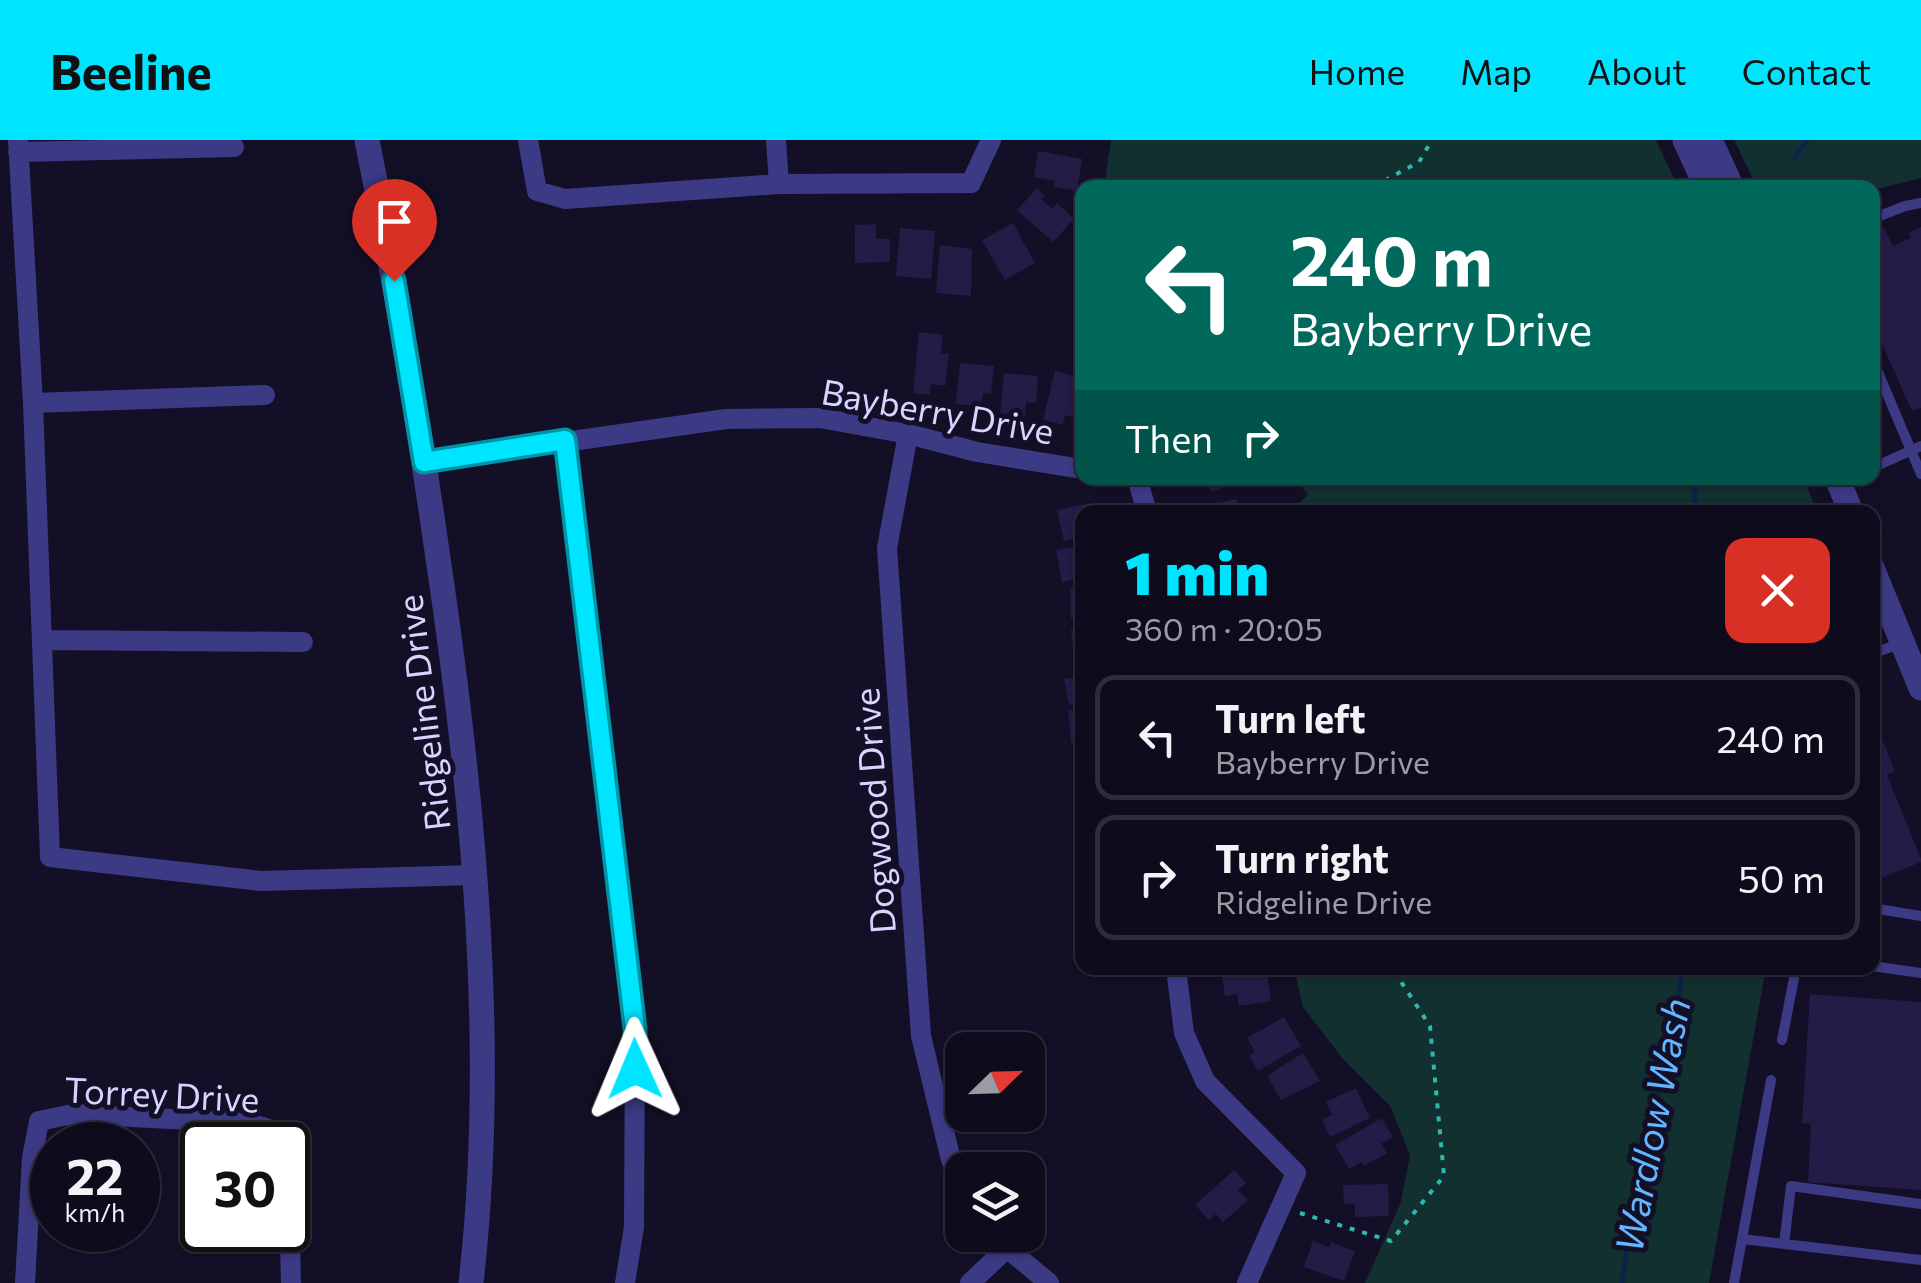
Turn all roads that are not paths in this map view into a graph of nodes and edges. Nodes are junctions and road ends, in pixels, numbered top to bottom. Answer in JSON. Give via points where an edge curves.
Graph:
{"nodes":[{"id":1,"x":367,"y":140,"type":"edge"},
{"id":2,"x":528,"y":140,"type":"edge"},
{"id":3,"x":776,"y":140,"type":"edge"},
{"id":4,"x":991,"y":140,"type":"edge"},
{"id":5,"x":1686,"y":140,"type":"edge"},
{"id":6,"x":1710,"y":140,"type":"edge"},
{"id":7,"x":18,"y":146,"type":"edge"},
{"id":8,"x":234,"y":147,"type":"dead end"},
{"id":9,"x":1704,"y":180,"type":"edge"},
{"id":10,"x":1728,"y":180,"type":"edge"},
{"id":11,"x":779,"y":184,"type":"junction"},
{"id":12,"x":1921,"y":204,"type":"edge"},
{"id":13,"x":1880,"y":216,"type":"edge"},
{"id":14,"x":1880,"y":374,"type":"edge"},
{"id":15,"x":264,"y":394,"type":"dead end"},
{"id":16,"x":34,"y":403,"type":"junction"},
{"id":17,"x":908,"y":434,"type":"junction"},
{"id":18,"x":565,"y":440,"type":"junction"},
{"id":19,"x":1916,"y":448,"type":"edge"},
{"id":20,"x":424,"y":462,"type":"junction"},
{"id":21,"x":1880,"y":464,"type":"edge"},
{"id":22,"x":1075,"y":468,"type":"edge"},
{"id":23,"x":1921,"y":474,"type":"edge"},
{"id":24,"x":1880,"y":588,"type":"edge"},
{"id":25,"x":43,"y":640,"type":"junction"},
{"id":26,"x":302,"y":642,"type":"dead end"},
{"id":27,"x":1902,"y":642,"type":"junction"},
{"id":28,"x":1880,"y":651,"type":"edge"},
{"id":29,"x":1921,"y":688,"type":"edge"},
{"id":30,"x":475,"y":875,"type":"junction"},
{"id":31,"x":1880,"y":909,"type":"edge"},
{"id":32,"x":1921,"y":916,"type":"edge"},
{"id":33,"x":1880,"y":967,"type":"edge"},
{"id":34,"x":1921,"y":972,"type":"edge"},
{"id":35,"x":1177,"y":975,"type":"edge"},
{"id":36,"x":1795,"y":975,"type":"edge"},
{"id":37,"x":1782,"y":1040,"type":"dead end"},
{"id":38,"x":1771,"y":1080,"type":"dead end"},
{"id":39,"x":215,"y":1122,"type":"edge"},
{"id":40,"x":949,"y":1152,"type":"edge"},
{"id":41,"x":1921,"y":1204,"type":"edge"},
{"id":42,"x":1742,"y":1239,"type":"junction"},
{"id":43,"x":1784,"y":1244,"type":"junction"},
{"id":44,"x":289,"y":1252,"type":"edge"},
{"id":45,"x":995,"y":1252,"type":"edge"},
{"id":46,"x":1014,"y":1252,"type":"edge"},
{"id":47,"x":1921,"y":1260,"type":"edge"},
{"id":48,"x":26,"y":1283,"type":"edge"},
{"id":49,"x":290,"y":1283,"type":"edge"},
{"id":50,"x":471,"y":1283,"type":"edge"},
{"id":51,"x":625,"y":1283,"type":"edge"},
{"id":52,"x":970,"y":1283,"type":"edge"},
{"id":53,"x":1049,"y":1283,"type":"edge"},
{"id":54,"x":1247,"y":1283,"type":"edge"},
{"id":55,"x":1734,"y":1283,"type":"edge"}],
"edges":[{"from":1,"to":20,"type":"street","name":"Ridgeline Drive"},
{"from":2,"to":11,"type":"street","via":[[537,191],[565,199]]},
{"from":3,"to":11,"type":"street"},
{"from":4,"to":11,"type":"street","via":[[971,183]]},
{"from":5,"to":9,"type":"street"},
{"from":6,"to":10,"type":"street"},
{"from":7,"to":8,"type":"street"},
{"from":7,"to":16,"type":"street"},
{"from":12,"to":13,"type":"lane"},
{"from":14,"to":19,"type":"lane"},
{"from":15,"to":16,"type":"street"},
{"from":16,"to":25,"type":"street"},
{"from":17,"to":18,"type":"street","name":"Bayberry Drive","via":[[820,418],[726,419]]},
{"from":17,"to":22,"type":"street","name":"Bayberry Drive"},
{"from":17,"to":40,"type":"street","name":"Dogwood Drive","via":[[887,548],[921,1036]]},
{"from":18,"to":20,"type":"street","name":"Bayberry Drive"},
{"from":18,"to":51,"type":"street","via":[[635,1029],[634,1227]]},
{"from":19,"to":21,"type":"lane"},
{"from":19,"to":23,"type":"lane"},
{"from":20,"to":30,"type":"street","name":"Ridgeline Drive","via":[[458,690]]},
{"from":24,"to":27,"type":"street"},
{"from":25,"to":26,"type":"street"},
{"from":25,"to":30,"type":"street","via":[[50,858],[261,881]]},
{"from":27,"to":28,"type":"lane"},
{"from":27,"to":29,"type":"street"},
{"from":30,"to":50,"type":"street","name":"Ridgeline Drive","via":[[481,1078]]},
{"from":31,"to":32,"type":"lane"},
{"from":33,"to":34,"type":"lane"},
{"from":35,"to":54,"type":"street","via":[[1184,1032],[1205,1081],[1296,1173]]},
{"from":36,"to":37,"type":"lane"},
{"from":38,"to":42,"type":"lane"},
{"from":39,"to":48,"type":"street","name":"Torrey Drive","via":[[73,1114],[39,1121]]},
{"from":41,"to":43,"type":"lane","via":[[1792,1186]]},
{"from":42,"to":43,"type":"lane"},
{"from":42,"to":55,"type":"lane"},
{"from":43,"to":47,"type":"lane"},
{"from":44,"to":49,"type":"street"},
{"from":45,"to":52,"type":"street"},
{"from":46,"to":53,"type":"street"}]}
